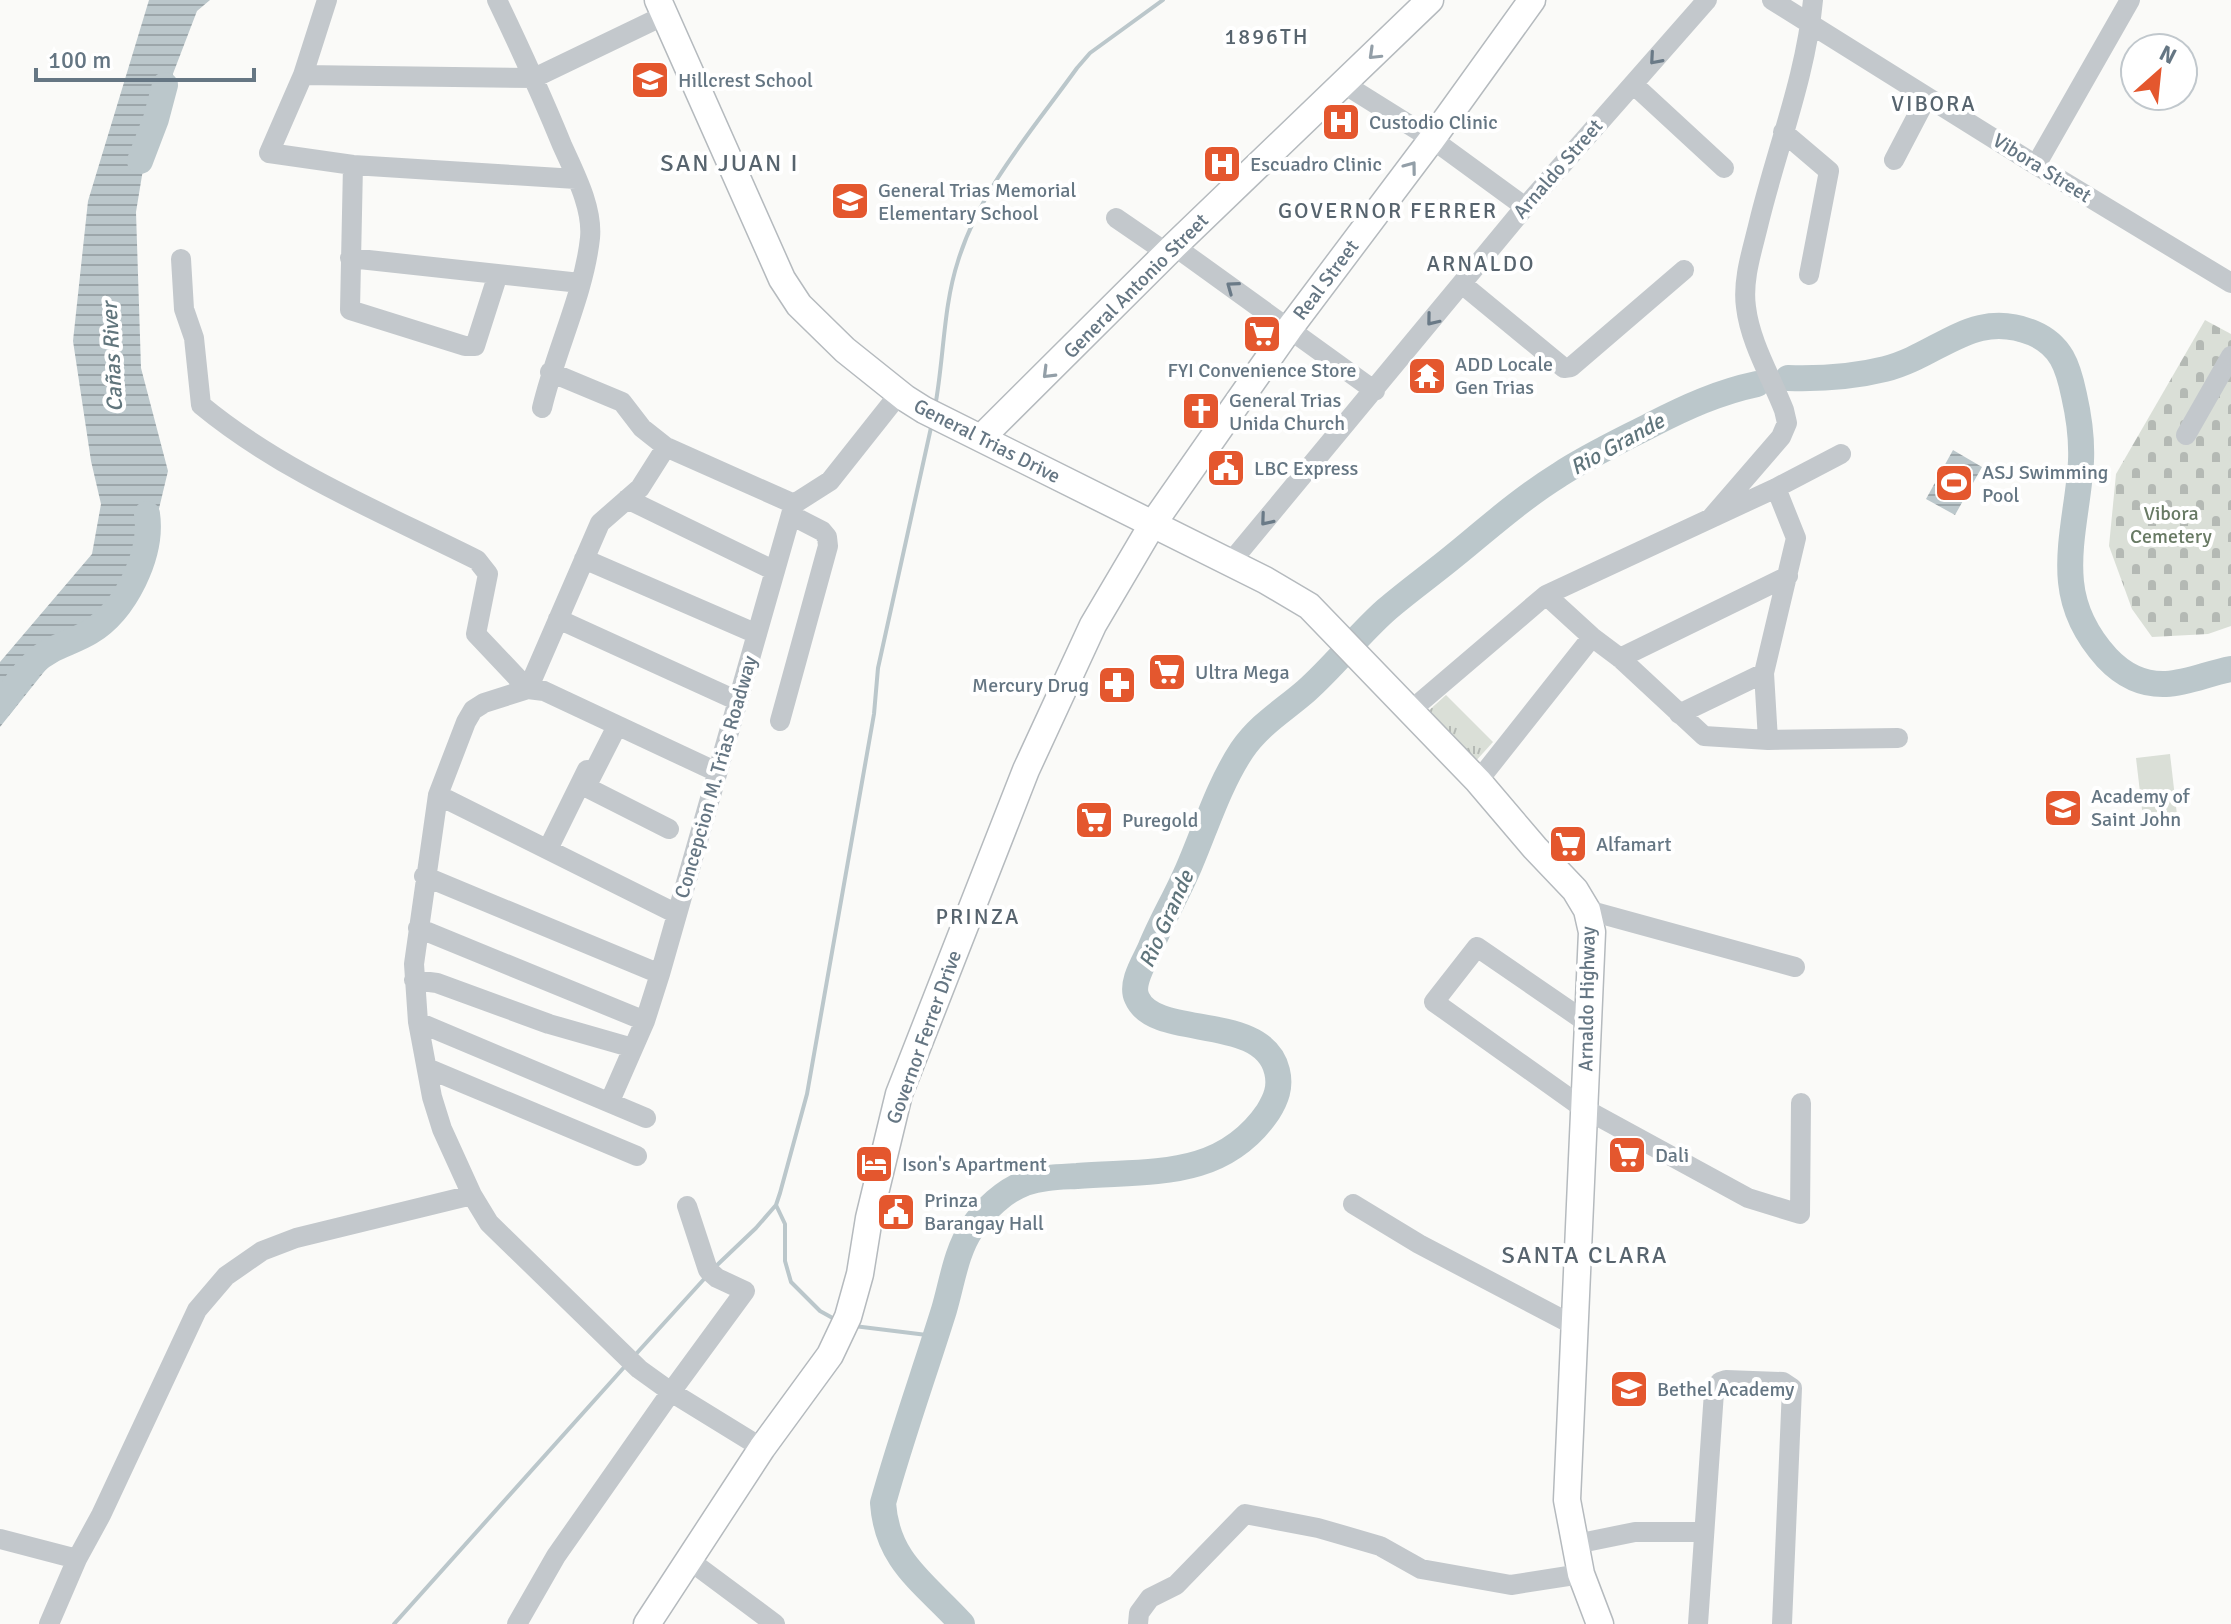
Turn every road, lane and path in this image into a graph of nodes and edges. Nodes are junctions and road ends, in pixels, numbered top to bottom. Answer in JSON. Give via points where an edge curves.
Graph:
{"nodes":[{"id":1,"x":327,"y":0,"type":"edge"},
{"id":2,"x":497,"y":0,"type":"edge"},
{"id":3,"x":1430,"y":0,"type":"edge"},
{"id":4,"x":1532,"y":0,"type":"edge"},
{"id":5,"x":1707,"y":0,"type":"edge"},
{"id":6,"x":1772,"y":0,"type":"edge"},
{"id":7,"x":1813,"y":0,"type":"edge"},
{"id":8,"x":2130,"y":0,"type":"edge"},
{"id":9,"x":662,"y":8,"type":"edge"},
{"id":10,"x":1811,"y":24,"type":"junction"},
{"id":11,"x":303,"y":75,"type":"junction"},
{"id":12,"x":534,"y":78,"type":"junction"},
{"id":13,"x":1344,"y":84,"type":"junction"},
{"id":14,"x":1633,"y":84,"type":"junction"},
{"id":15,"x":1927,"y":97,"type":"junction"},
{"id":16,"x":1783,"y":132,"type":"junction"},
{"id":17,"x":1432,"y":139,"type":"junction"},
{"id":18,"x":1894,"y":160,"type":"dead end"},
{"id":19,"x":353,"y":165,"type":"junction"},
{"id":20,"x":2036,"y":165,"type":"junction"},
{"id":21,"x":1724,"y":168,"type":"dead end"},
{"id":22,"x":576,"y":179,"type":"junction"},
{"id":23,"x":1525,"y":207,"type":"junction"},
{"id":24,"x":1116,"y":218,"type":"dead end"},
{"id":25,"x":1171,"y":250,"type":"junction"},
{"id":26,"x":350,"y":258,"type":"junction"},
{"id":27,"x":181,"y":259,"type":"dead end"},
{"id":28,"x":1684,"y":270,"type":"dead end"},
{"id":29,"x":498,"y":274,"type":"junction"},
{"id":30,"x":1809,"y":275,"type":"dead end"},
{"id":31,"x":580,"y":283,"type":"junction"},
{"id":32,"x":2231,"y":283,"type":"edge"},
{"id":33,"x":1462,"y":284,"type":"junction"},
{"id":34,"x":1289,"y":329,"type":"junction"},
{"id":35,"x":2231,"y":356,"type":"edge"},
{"id":36,"x":550,"y":372,"type":"junction"},
{"id":37,"x":896,"y":391,"type":"junction"},
{"id":38,"x":1375,"y":391,"type":"junction"},
{"id":39,"x":542,"y":408,"type":"dead end"},
{"id":40,"x":2186,"y":435,"type":"dead end"},
{"id":41,"x":981,"y":438,"type":"junction"},
{"id":42,"x":666,"y":447,"type":"junction"},
{"id":43,"x":1841,"y":454,"type":"dead end"},
{"id":44,"x":1776,"y":488,"type":"junction"},
{"id":45,"x":627,"y":499,"type":"junction"},
{"id":46,"x":793,"y":510,"type":"junction"},
{"id":47,"x":1711,"y":518,"type":"junction"},
{"id":48,"x":1152,"y":525,"type":"junction"},
{"id":49,"x":584,"y":559,"type":"junction"},
{"id":50,"x":1230,"y":563,"type":"junction"},
{"id":51,"x":775,"y":571,"type":"junction"},
{"id":52,"x":1788,"y":576,"type":"junction"},
{"id":53,"x":1546,"y":595,"type":"junction"},
{"id":54,"x":558,"y":619,"type":"junction"},
{"id":55,"x":757,"y":634,"type":"junction"},
{"id":56,"x":1592,"y":637,"type":"junction"},
{"id":57,"x":1620,"y":658,"type":"junction"},
{"id":58,"x":1764,"y":673,"type":"junction"},
{"id":59,"x":528,"y":689,"type":"junction"},
{"id":60,"x":738,"y":701,"type":"junction"},
{"id":61,"x":1410,"y":711,"type":"junction"},
{"id":62,"x":1679,"y":714,"type":"junction"},
{"id":63,"x":780,"y":721,"type":"dead end"},
{"id":64,"x":614,"y":725,"type":"junction"},
{"id":65,"x":1898,"y":738,"type":"dead end"},
{"id":66,"x":1768,"y":740,"type":"junction"},
{"id":67,"x":717,"y":772,"type":"junction"},
{"id":68,"x":1478,"y":781,"type":"junction"},
{"id":69,"x":438,"y":795,"type":"junction"},
{"id":70,"x":669,"y":829,"type":"dead end"},
{"id":71,"x":548,"y":849,"type":"junction"},
{"id":72,"x":424,"y":876,"type":"junction"},
{"id":73,"x":1587,"y":910,"type":"junction"},
{"id":74,"x":677,"y":914,"type":"junction"},
{"id":75,"x":418,"y":928,"type":"junction"},
{"id":76,"x":1795,"y":967,"type":"dead end"},
{"id":77,"x":660,"y":974,"type":"junction"},
{"id":78,"x":414,"y":980,"type":"junction"},
{"id":79,"x":645,"y":1021,"type":"junction"},
{"id":80,"x":418,"y":1022,"type":"junction"},
{"id":81,"x":1589,"y":1024,"type":"junction"},
{"id":82,"x":633,"y":1048,"type":"junction"},
{"id":83,"x":427,"y":1068,"type":"junction"},
{"id":84,"x":610,"y":1101,"type":"junction"},
{"id":85,"x":1801,"y":1103,"type":"dead end"},
{"id":86,"x":1583,"y":1108,"type":"junction"},
{"id":87,"x":646,"y":1118,"type":"dead end"},
{"id":88,"x":637,"y":1156,"type":"dead end"},
{"id":89,"x":472,"y":1195,"type":"junction"},
{"id":90,"x":1353,"y":1204,"type":"dead end"},
{"id":91,"x":687,"y":1206,"type":"dead end"},
{"id":92,"x":1575,"y":1326,"type":"junction"},
{"id":93,"x":671,"y":1392,"type":"junction"},
{"id":94,"x":762,"y":1448,"type":"junction"},
{"id":95,"x":1702,"y":1537,"type":"junction"},
{"id":96,"x":0,"y":1539,"type":"edge"},
{"id":97,"x":1578,"y":1558,"type":"junction"},
{"id":98,"x":77,"y":1559,"type":"junction"},
{"id":99,"x":689,"y":1560,"type":"junction"},
{"id":100,"x":49,"y":1624,"type":"edge"},
{"id":101,"x":517,"y":1624,"type":"edge"},
{"id":102,"x":647,"y":1624,"type":"edge"},
{"id":103,"x":775,"y":1624,"type":"edge"},
{"id":104,"x":1138,"y":1624,"type":"edge"},
{"id":105,"x":1600,"y":1624,"type":"edge"},
{"id":106,"x":1698,"y":1624,"type":"edge"},
{"id":107,"x":1782,"y":1624,"type":"edge"}],
"edges":[{"from":1,"to":11,"type":"street"},
{"from":2,"to":12,"type":"street"},
{"from":3,"to":13,"type":"main road","name":"General Antonio Street","one_way":true},
{"from":4,"to":17,"type":"main road","name":"Real Street"},
{"from":5,"to":14,"type":"street","name":"Arnaldo Street","one_way":true},
{"from":6,"to":10,"type":"street","name":"Vibora Street"},
{"from":7,"to":10,"type":"street"},
{"from":8,"to":20,"type":"street"},
{"from":9,"to":12,"type":"street"},
{"from":9,"to":37,"type":"main road","name":"General Trias Drive","via":[[782,279],[799,305]]},
{"from":10,"to":15,"type":"street","name":"Vibora Street"},
{"from":10,"to":16,"type":"street"},
{"from":11,"to":12,"type":"street"},
{"from":11,"to":19,"type":"street","via":[[269,153]]},
{"from":12,"to":22,"type":"street"},
{"from":13,"to":17,"type":"street"},
{"from":13,"to":25,"type":"main road","name":"General Antonio Street"},
{"from":14,"to":21,"type":"street"},
{"from":14,"to":23,"type":"street","name":"Arnaldo Street"},
{"from":15,"to":18,"type":"street"},
{"from":15,"to":20,"type":"street","name":"Vibora Street"},
{"from":16,"to":30,"type":"street","via":[[1829,171]]},
{"from":16,"to":47,"type":"street","via":[[1751,255],[1745,303],[1787,423],[1781,437]]},
{"from":17,"to":23,"type":"street"},
{"from":34,"to":17,"type":"main road","name":"Real Street","one_way":true},
{"from":19,"to":22,"type":"street"},
{"from":19,"to":26,"type":"street"},
{"from":20,"to":32,"type":"street","name":"Vibora Street"},
{"from":22,"to":31,"type":"street","via":[[590,234]]},
{"from":23,"to":33,"type":"street","name":"Arnaldo Street"},
{"from":24,"to":25,"type":"street"},
{"from":34,"to":25,"type":"street","one_way":true},
{"from":25,"to":41,"type":"main road","name":"General Antonio Street","one_way":true},
{"from":26,"to":29,"type":"street"},
{"from":26,"to":29,"type":"street","via":[[350,310],[465,346],[479,340]]},
{"from":27,"to":59,"type":"street","via":[[201,405],[266,454],[477,560],[488,574],[476,634]]},
{"from":28,"to":33,"type":"street","via":[[1564,368]]},
{"from":29,"to":31,"type":"street"},
{"from":31,"to":36,"type":"street"},
{"from":33,"to":38,"type":"street","name":"Arnaldo Street","one_way":true},
{"from":34,"to":38,"type":"street"},
{"from":34,"to":48,"type":"main road","name":"Real Street"},
{"from":35,"to":40,"type":"street"},
{"from":36,"to":39,"type":"street"},
{"from":36,"to":42,"type":"street","via":[[622,402]]},
{"from":37,"to":41,"type":"main road","name":"General Trias Drive"},
{"from":37,"to":46,"type":"street","via":[[855,429],[830,481]]},
{"from":38,"to":50,"type":"street","name":"Arnaldo Street","one_way":true},
{"from":41,"to":48,"type":"main road","name":"General Trias Drive"},
{"from":42,"to":45,"type":"street"},
{"from":42,"to":46,"type":"street"},
{"from":43,"to":44,"type":"street"},
{"from":44,"to":47,"type":"street"},
{"from":44,"to":52,"type":"street","via":[[1796,538]]},
{"from":45,"to":49,"type":"street","via":[[600,523]]},
{"from":45,"to":51,"type":"street"},
{"from":46,"to":51,"type":"street","name":"Concepcion M. Trias Roadway"},
{"from":46,"to":63,"type":"street","via":[[822,531],[828,546]]},
{"from":47,"to":53,"type":"street"},
{"from":48,"to":50,"type":"main road","name":"Arnaldo Highway"},
{"from":48,"to":94,"type":"main road","name":"Governor Ferrer Drive","via":[[1093,625],[1026,770],[922,1031],[899,1094],[848,1317],[830,1355]]},
{"from":49,"to":54,"type":"street"},
{"from":49,"to":55,"type":"street"},
{"from":50,"to":61,"type":"main road","name":"Arnaldo Highway","via":[[1309,606]]},
{"from":51,"to":55,"type":"street","name":"Concepcion M. Trias Roadway"},
{"from":52,"to":57,"type":"street"},
{"from":52,"to":58,"type":"street"},
{"from":53,"to":56,"type":"street"},
{"from":53,"to":61,"type":"street"},
{"from":54,"to":59,"type":"street"},
{"from":54,"to":60,"type":"street"},
{"from":55,"to":60,"type":"street","name":"Concepcion M. Trias Roadway"},
{"from":56,"to":57,"type":"street"},
{"from":56,"to":68,"type":"street"},
{"from":57,"to":62,"type":"street"},
{"from":58,"to":62,"type":"street"},
{"from":58,"to":66,"type":"street"},
{"from":59,"to":64,"type":"street","via":[[544,691]]},
{"from":59,"to":69,"type":"street","via":[[473,710]]},
{"from":60,"to":67,"type":"street","name":"Concepcion M. Trias Roadway"},
{"from":61,"to":68,"type":"main road","name":"Arnaldo Highway"},
{"from":62,"to":66,"type":"street","via":[[1704,736]]},
{"from":64,"to":67,"type":"street"},
{"from":64,"to":70,"type":"street","via":[[586,787]]},
{"from":64,"to":71,"type":"street"},
{"from":65,"to":66,"type":"street"},
{"from":67,"to":74,"type":"street","name":"Concepcion M. Trias Roadway"},
{"from":68,"to":73,"type":"main road","name":"Arnaldo Highway"},
{"from":69,"to":71,"type":"street"},
{"from":69,"to":72,"type":"street"},
{"from":71,"to":74,"type":"street"},
{"from":72,"to":75,"type":"street"},
{"from":72,"to":77,"type":"street"},
{"from":73,"to":76,"type":"street"},
{"from":73,"to":81,"type":"main road","name":"Arnaldo Highway","via":[[1592,932]]},
{"from":74,"to":77,"type":"street","name":"Concepcion M. Trias Roadway"},
{"from":75,"to":78,"type":"street"},
{"from":75,"to":79,"type":"street"},
{"from":77,"to":79,"type":"street","name":"Concepcion M. Trias Roadway"},
{"from":78,"to":80,"type":"street"},
{"from":78,"to":82,"type":"street"},
{"from":79,"to":82,"type":"street","name":"Concepcion M. Trias Roadway"},
{"from":80,"to":83,"type":"street"},
{"from":80,"to":84,"type":"street"},
{"from":81,"to":86,"type":"main road","name":"Arnaldo Highway"},
{"from":81,"to":86,"type":"street","via":[[1477,947],[1434,1002]]},
{"from":82,"to":84,"type":"street","name":"Concepcion M. Trias Roadway"},
{"from":83,"to":88,"type":"street"},
{"from":83,"to":89,"type":"street","via":[[442,1129]]},
{"from":84,"to":87,"type":"street"},
{"from":85,"to":86,"type":"street","via":[[1800,1214],[1748,1198]]},
{"from":86,"to":92,"type":"main road","name":"Arnaldo Highway"},
{"from":89,"to":93,"type":"street","via":[[489,1223],[639,1369]]},
{"from":89,"to":98,"type":"street","via":[[296,1238],[262,1251],[226,1276],[197,1310]]},
{"from":90,"to":92,"type":"street"},
{"from":91,"to":93,"type":"street","via":[[712,1274],[745,1291]]},
{"from":92,"to":97,"type":"main road","name":"Arnaldo Highway","via":[[1567,1500]]},
{"from":93,"to":94,"type":"street"},
{"from":93,"to":101,"type":"street","via":[[556,1556]]},
{"from":94,"to":99,"type":"main road","name":"Governor Ferrer Drive"},
{"from":95,"to":97,"type":"street","via":[[1634,1537]]},
{"from":95,"to":106,"type":"street"},
{"from":95,"to":107,"type":"street","via":[[1716,1386],[1726,1380],[1787,1383],[1792,1388]]},
{"from":96,"to":98,"type":"street"},
{"from":97,"to":104,"type":"street","via":[[1511,1585],[1421,1569],[1380,1546],[1245,1514],[1176,1585],[1150,1598]]},
{"from":97,"to":105,"type":"main road","name":"Arnaldo Highway"},
{"from":98,"to":100,"type":"street"},
{"from":99,"to":102,"type":"main road","name":"Governor Ferrer Drive"},
{"from":99,"to":103,"type":"street"}]}
